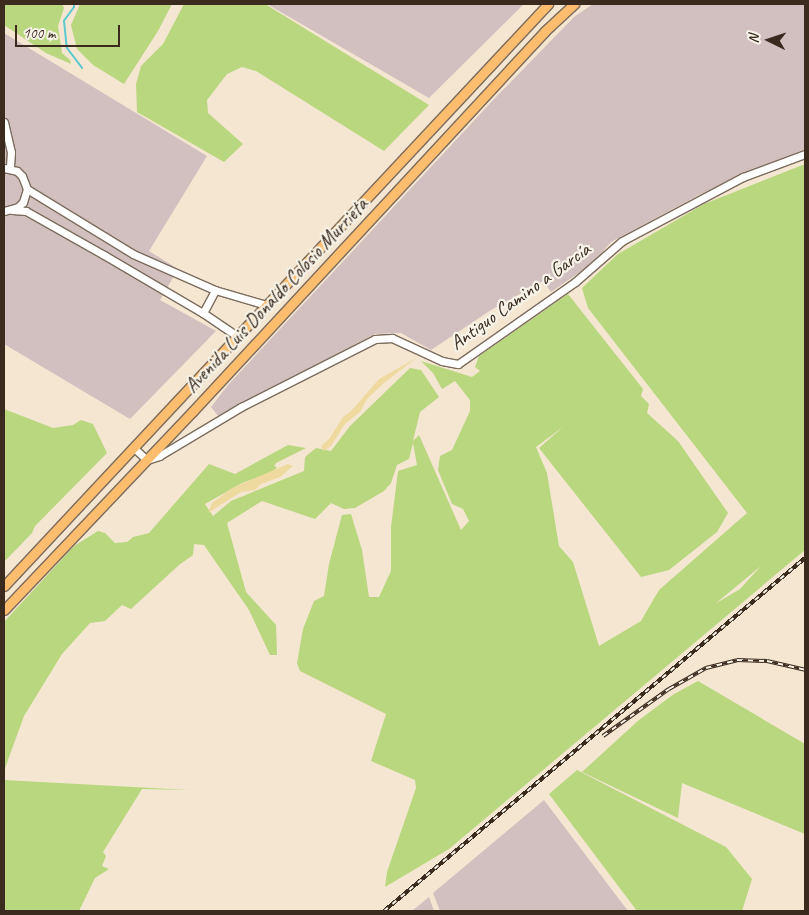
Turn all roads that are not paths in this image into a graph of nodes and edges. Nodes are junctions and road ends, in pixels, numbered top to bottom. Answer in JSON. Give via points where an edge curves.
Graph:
{"nodes":[{"id":1,"x":548,"y":4,"type":"edge"},
{"id":2,"x":574,"y":4,"type":"edge"},
{"id":3,"x":501,"y":53,"type":"junction"},
{"id":4,"x":513,"y":65,"type":"junction"},
{"id":5,"x":4,"y":122,"type":"edge"},
{"id":6,"x":805,"y":154,"type":"edge"},
{"id":7,"x":7,"y":168,"type":"edge"},
{"id":8,"x":27,"y":189,"type":"junction"},
{"id":9,"x":4,"y":210,"type":"edge"},
{"id":10,"x":12,"y":210,"type":"junction"},
{"id":11,"x":215,"y":290,"type":"junction"},
{"id":12,"x":266,"y":305,"type":"junction"},
{"id":13,"x":203,"y":314,"type":"junction"},
{"id":14,"x":237,"y":336,"type":"junction"},
{"id":15,"x":134,"y":448,"type":"junction"},
{"id":16,"x":147,"y":460,"type":"junction"},
{"id":17,"x":4,"y":586,"type":"edge"},
{"id":18,"x":4,"y":610,"type":"edge"}],
"edges":[{"from":1,"to":3,"type":"main road","name":"Avenida Luis Donaldo Colosio Murrieta"},
{"from":2,"to":4,"type":"main road","name":"Avenida Luis Donaldo Colosio Murrieta"},
{"from":3,"to":4,"type":"main road"},
{"from":3,"to":12,"type":"main road","name":"Avenida Luis Donaldo Colosio Murrieta"},
{"from":4,"to":16,"type":"main road","name":"Avenida Luis Donaldo Colosio Murrieta"},
{"from":5,"to":7,"type":"street","via":[[10,145]]},
{"from":6,"to":16,"type":"street","name":"Antiguo Camino a García","via":[[743,177],[622,241],[575,282],[462,363],[449,364],[392,338],[375,339],[241,407]]},
{"from":7,"to":8,"type":"street","via":[[22,176]]},
{"from":8,"to":10,"type":"street","via":[[23,202]]},
{"from":8,"to":11,"type":"street","via":[[133,254]]},
{"from":9,"to":10,"type":"street"},
{"from":10,"to":13,"type":"street","via":[[26,211]]},
{"from":11,"to":12,"type":"street"},
{"from":11,"to":13,"type":"street"},
{"from":12,"to":14,"type":"main road","name":"Avenida Luis Donaldo Colosio Murrieta"},
{"from":13,"to":14,"type":"street"},
{"from":14,"to":15,"type":"main road","name":"Avenida Luis Donaldo Colosio Murrieta"},
{"from":15,"to":16,"type":"street"},
{"from":15,"to":17,"type":"main road","name":"Avenida Luis Donaldo Colosio Murrieta"},
{"from":16,"to":18,"type":"main road","name":"Avenida Luis Donaldo Colosio Murrieta"}]}
